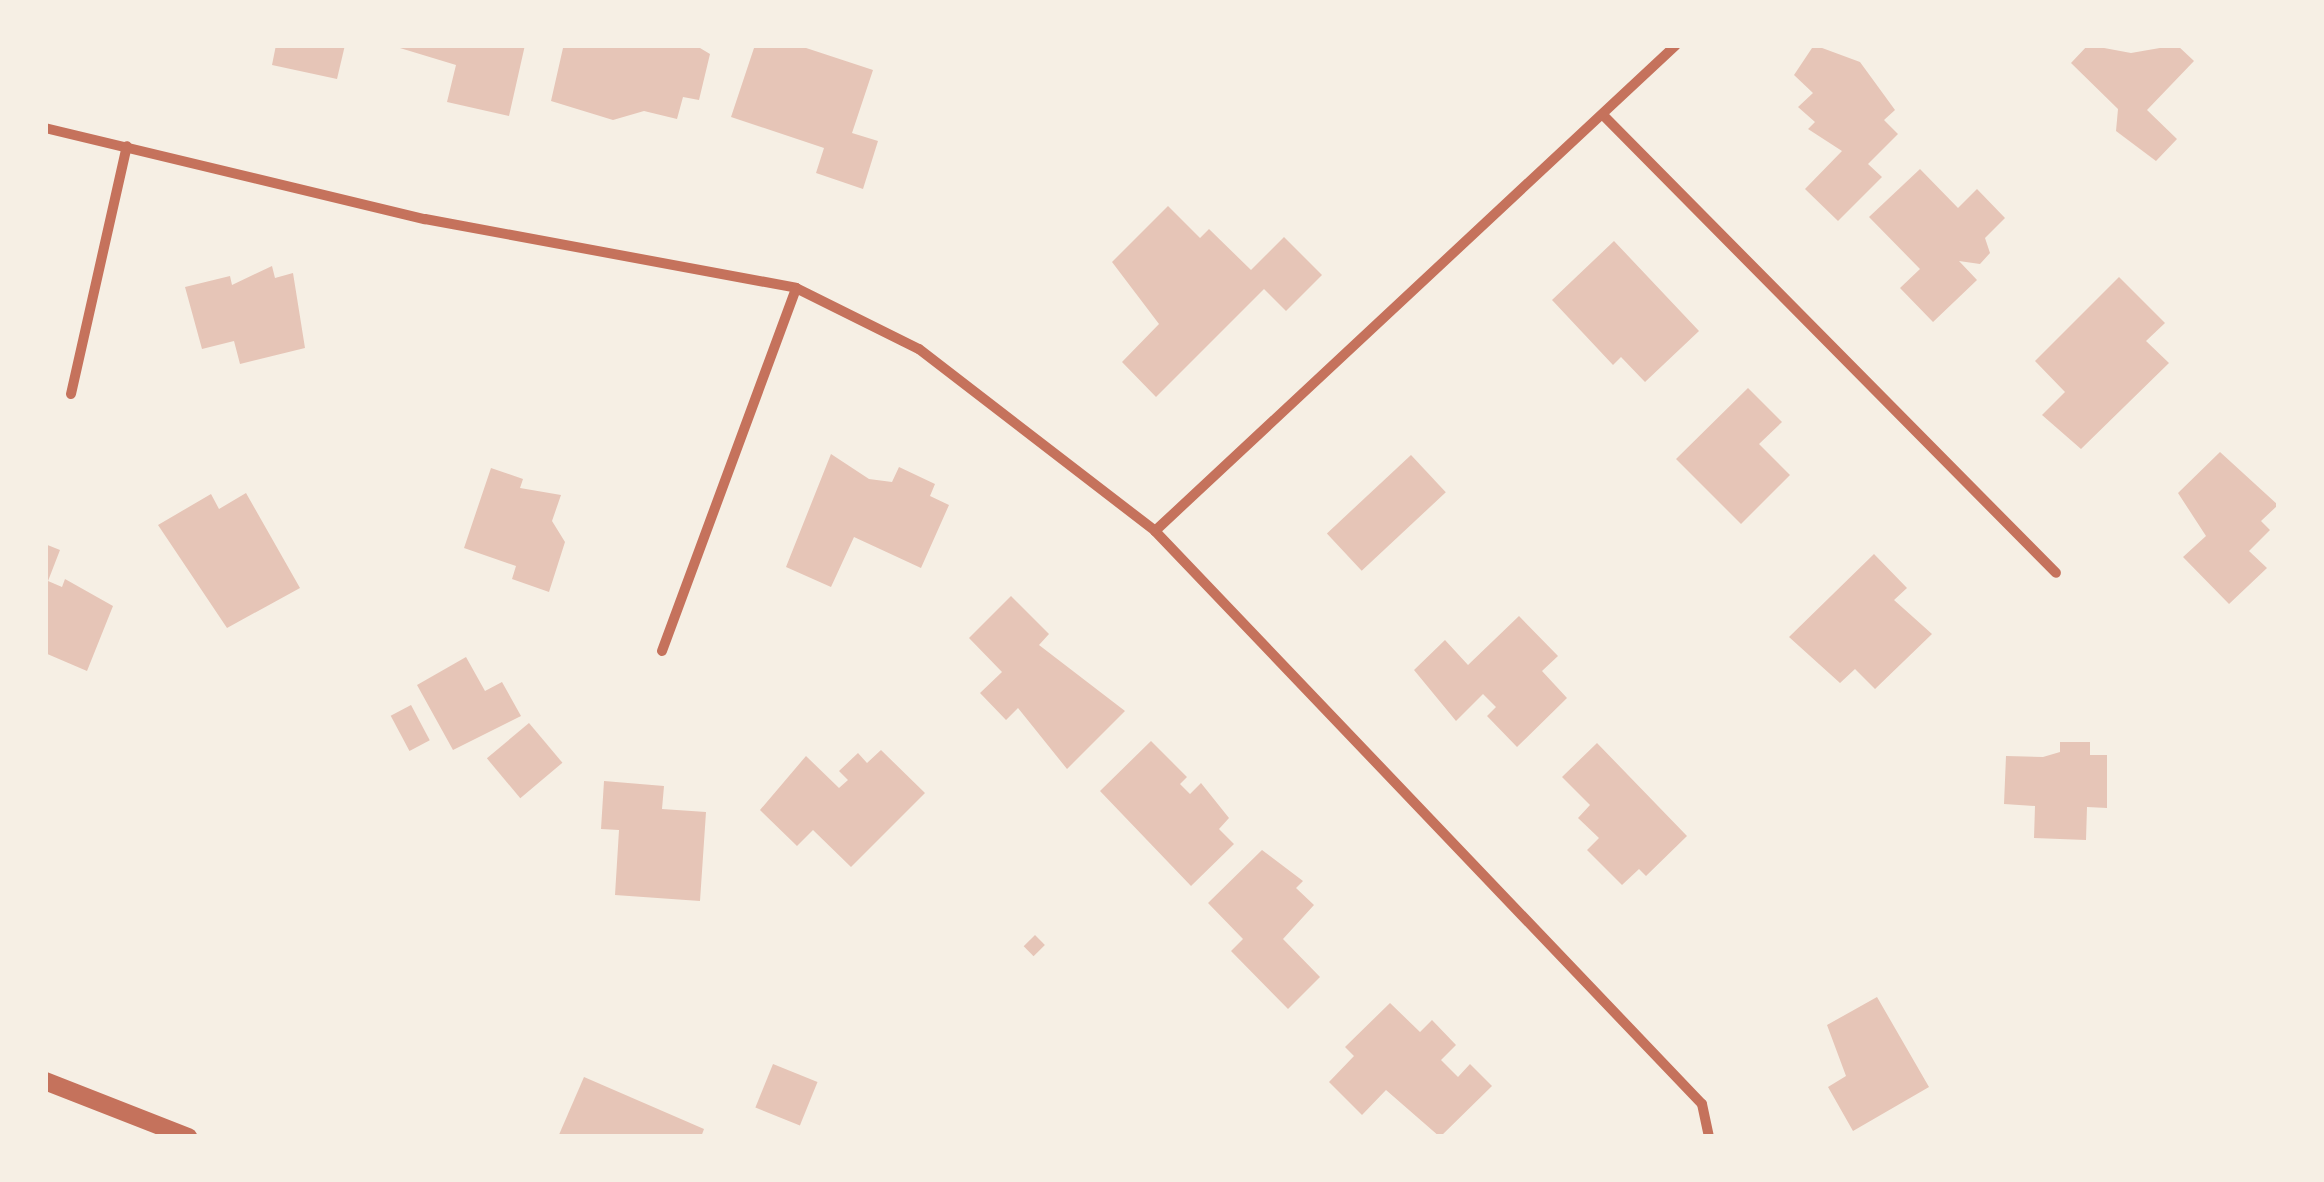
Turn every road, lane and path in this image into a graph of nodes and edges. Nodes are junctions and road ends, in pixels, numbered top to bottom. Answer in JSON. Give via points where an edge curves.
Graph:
{"nodes":[{"id":1,"x":1676,"y":45,"type":"edge"},
{"id":2,"x":1603,"y":115,"type":"junction"},
{"id":3,"x":45,"y":128,"type":"edge"},
{"id":4,"x":127,"y":146,"type":"junction"},
{"id":5,"x":796,"y":288,"type":"junction"},
{"id":6,"x":71,"y":394,"type":"dead end"},
{"id":7,"x":1156,"y":532,"type":"junction"},
{"id":8,"x":2056,"y":574,"type":"dead end"},
{"id":9,"x":662,"y":651,"type":"dead end"},
{"id":10,"x":45,"y":1081,"type":"edge"},
{"id":11,"x":188,"y":1137,"type":"edge"},
{"id":12,"x":1709,"y":1137,"type":"edge"}],
"edges":[{"from":1,"to":2,"type":"street"},
{"from":2,"to":7,"type":"street"},
{"from":2,"to":8,"type":"street"},
{"from":3,"to":4,"type":"street"},
{"from":4,"to":5,"type":"street","via":[[425,219]]},
{"from":4,"to":6,"type":"street"},
{"from":5,"to":7,"type":"street","via":[[919,349]]},
{"from":5,"to":9,"type":"street"},
{"from":7,"to":12,"type":"street","via":[[1702,1104]]},
{"from":10,"to":11,"type":"street"}]}
